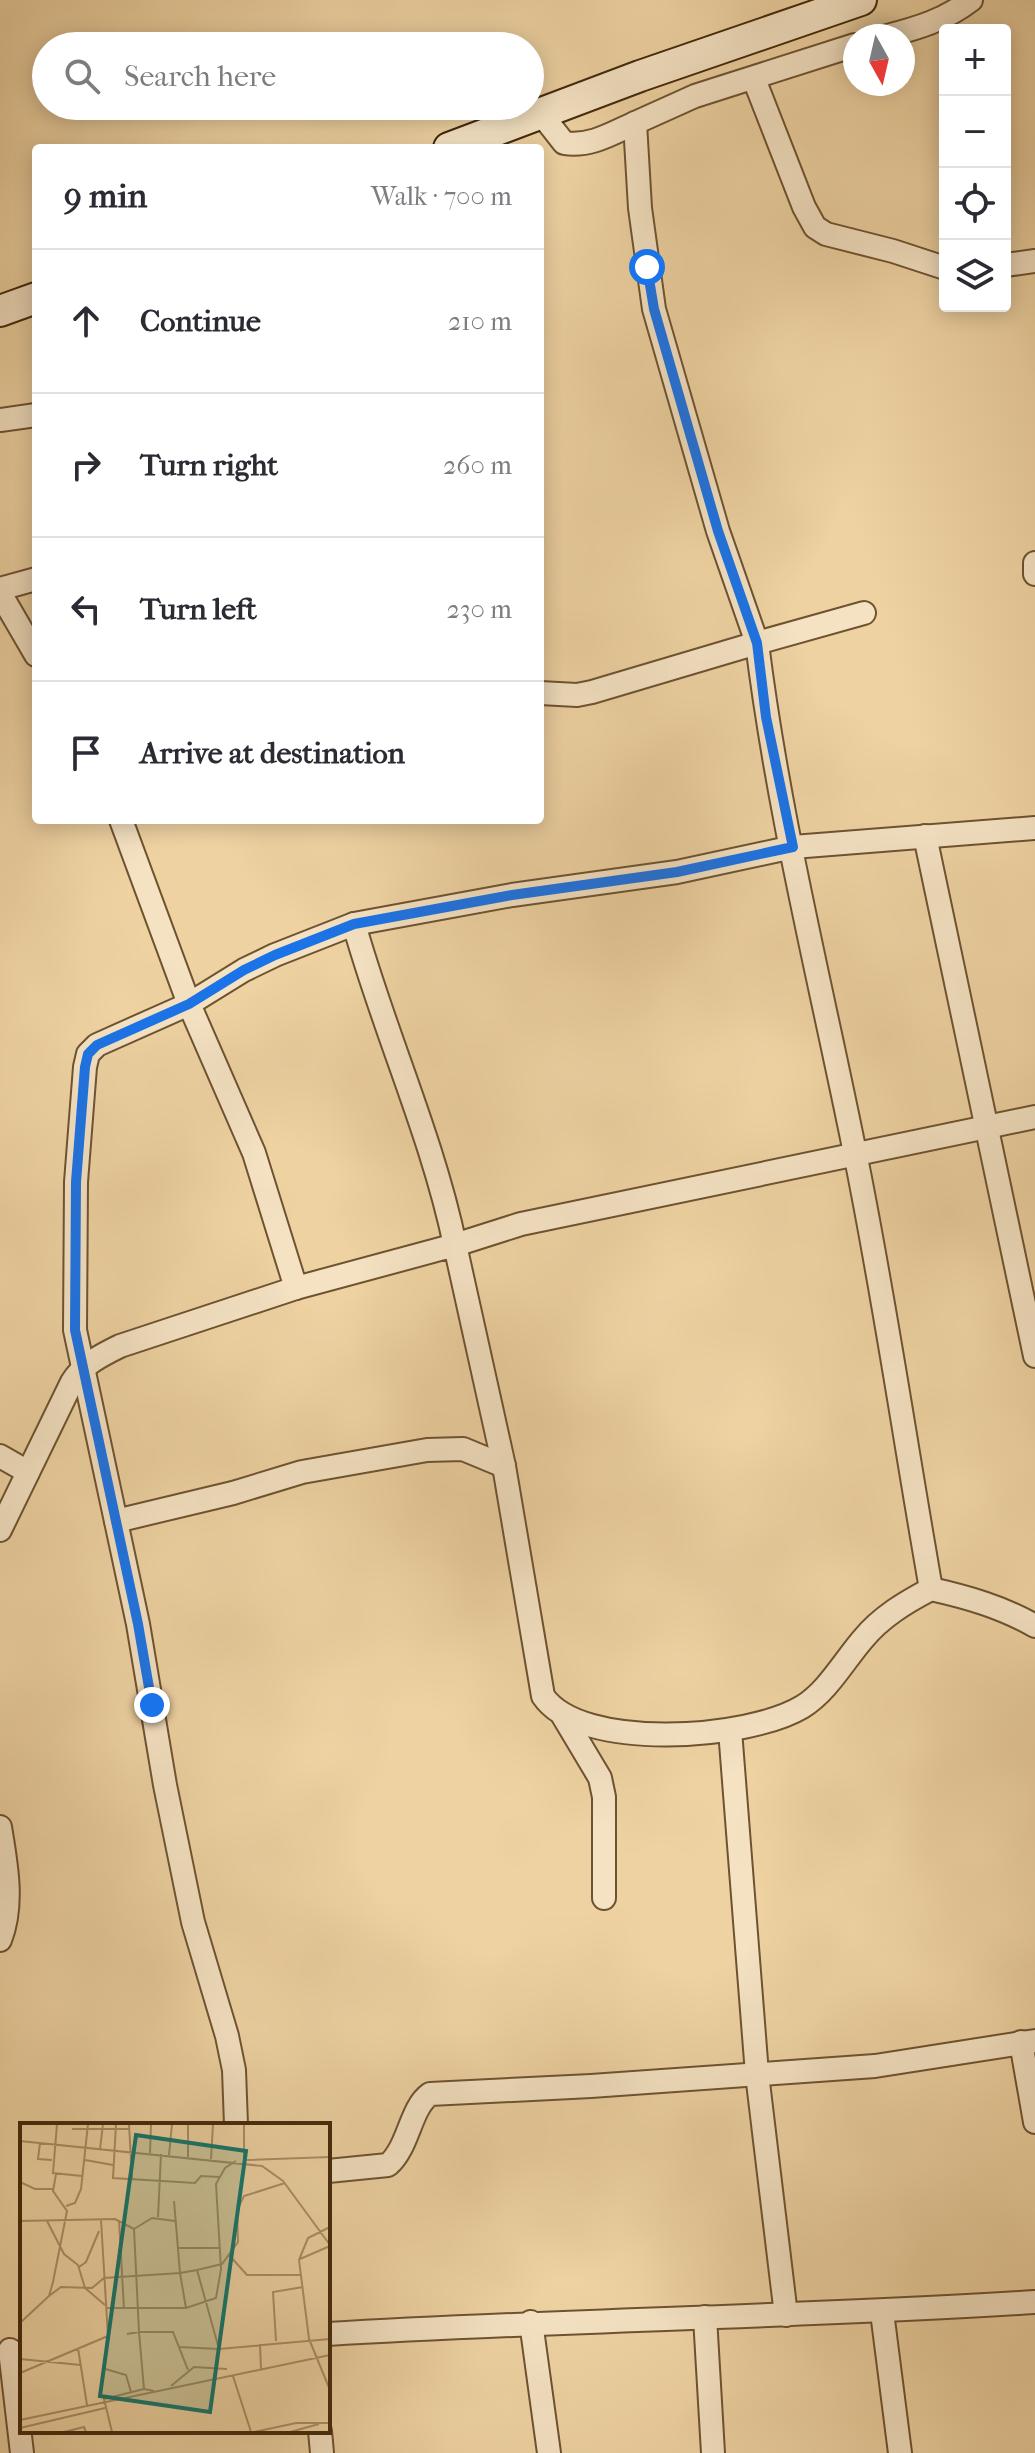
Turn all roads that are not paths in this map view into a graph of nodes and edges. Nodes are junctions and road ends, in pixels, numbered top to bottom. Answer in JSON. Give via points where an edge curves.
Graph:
{"nodes":[{"id":1,"x":861,"y":0,"type":"edge"},
{"id":2,"x":971,"y":0,"type":"edge"},
{"id":3,"x":915,"y":27,"type":"edge"},
{"id":4,"x":843,"y":49,"type":"edge"},
{"id":5,"x":754,"y":79,"type":"junction"},
{"id":6,"x":544,"y":114,"type":"edge"},
{"id":7,"x":544,"y":118,"type":"edge"},
{"id":8,"x":528,"y":120,"type":"edge"},
{"id":9,"x":635,"y":123,"type":"junction"},
{"id":10,"x":460,"y":144,"type":"edge"},
{"id":11,"x":1035,"y":261,"type":"edge"},
{"id":12,"x":1011,"y":264,"type":"edge"},
{"id":13,"x":939,"y":266,"type":"edge"},
{"id":14,"x":32,"y":299,"type":"edge"},
{"id":15,"x":0,"y":311,"type":"edge"},
{"id":16,"x":32,"y":416,"type":"edge"},
{"id":17,"x":0,"y":420,"type":"edge"},
{"id":18,"x":1035,"y":563,"type":"edge"},
{"id":19,"x":1035,"y":574,"type":"edge"},
{"id":20,"x":32,"y":580,"type":"edge"},
{"id":21,"x":0,"y":591,"type":"edge"},
{"id":22,"x":864,"y":613,"type":"dead end"},
{"id":23,"x":757,"y":643,"type":"junction"},
{"id":24,"x":32,"y":646,"type":"edge"},
{"id":25,"x":544,"y":693,"type":"edge"},
{"id":26,"x":122,"y":824,"type":"edge"},
{"id":27,"x":1035,"y":828,"type":"edge"},
{"id":28,"x":925,"y":836,"type":"junction"},
{"id":29,"x":793,"y":847,"type":"junction"},
{"id":30,"x":354,"y":924,"type":"junction"},
{"id":31,"x":189,"y":1004,"type":"junction"},
{"id":32,"x":1035,"y":1117,"type":"edge"},
{"id":33,"x":987,"y":1127,"type":"junction"},
{"id":34,"x":855,"y":1153,"type":"junction"},
{"id":35,"x":455,"y":1245,"type":"junction"},
{"id":36,"x":296,"y":1288,"type":"junction"},
{"id":37,"x":1035,"y":1356,"type":"edge"},
{"id":38,"x":83,"y":1368,"type":"junction"},
{"id":39,"x":0,"y":1456,"type":"edge"},
{"id":40,"x":504,"y":1466,"type":"junction"},
{"id":41,"x":28,"y":1472,"type":"junction"},
{"id":42,"x":116,"y":1521,"type":"junction"},
{"id":43,"x":0,"y":1530,"type":"edge"},
{"id":44,"x":931,"y":1589,"type":"junction"},
{"id":45,"x":1035,"y":1626,"type":"edge"},
{"id":46,"x":563,"y":1716,"type":"junction"},
{"id":47,"x":730,"y":1730,"type":"junction"},
{"id":48,"x":0,"y":1827,"type":"edge"},
{"id":49,"x":604,"y":1898,"type":"dead end"},
{"id":50,"x":0,"y":1940,"type":"edge"},
{"id":51,"x":1028,"y":2041,"type":"edge"},
{"id":52,"x":757,"y":2074,"type":"junction"},
{"id":53,"x":1035,"y":2122,"type":"edge"},
{"id":54,"x":236,"y":2123,"type":"edge"},
{"id":55,"x":330,"y":2171,"type":"edge"},
{"id":56,"x":1035,"y":2302,"type":"edge"},
{"id":57,"x":882,"y":2312,"type":"junction"},
{"id":58,"x":786,"y":2315,"type":"junction"},
{"id":59,"x":705,"y":2317,"type":"junction"},
{"id":60,"x":531,"y":2322,"type":"junction"},
{"id":61,"x":330,"y":2334,"type":"edge"},
{"id":62,"x":9,"y":2355,"type":"edge"},
{"id":63,"x":320,"y":2433,"type":"edge"},
{"id":64,"x":22,"y":2453,"type":"edge"},
{"id":65,"x":322,"y":2453,"type":"edge"},
{"id":66,"x":549,"y":2453,"type":"edge"},
{"id":67,"x":713,"y":2453,"type":"edge"},
{"id":68,"x":900,"y":2453,"type":"edge"}],
"edges":[{"from":1,"to":6,"type":"main road"},
{"from":2,"to":3,"type":"street","via":[[948,16]]},
{"from":4,"to":5,"type":"street"},
{"from":5,"to":9,"type":"street","via":[[695,96]]},
{"from":5,"to":13,"type":"street","via":[[815,227]]},
{"from":7,"to":9,"type":"street","via":[[564,143],[576,145]]},
{"from":8,"to":10,"type":"main road"},
{"from":9,"to":23,"type":"street","via":[[654,309],[718,531]]},
{"from":11,"to":12,"type":"street"},
{"from":14,"to":15,"type":"main road"},
{"from":16,"to":17,"type":"street"},
{"from":18,"to":19,"type":"street"},
{"from":20,"to":21,"type":"street"},
{"from":21,"to":24,"type":"street"},
{"from":22,"to":23,"type":"street"},
{"from":23,"to":25,"type":"street","via":[[592,692]]},
{"from":23,"to":29,"type":"street"},
{"from":26,"to":31,"type":"street"},
{"from":27,"to":28,"type":"street"},
{"from":28,"to":29,"type":"street"},
{"from":28,"to":33,"type":"street"},
{"from":29,"to":30,"type":"street","via":[[677,872]]},
{"from":29,"to":34,"type":"street"},
{"from":30,"to":31,"type":"street","via":[[254,965]]},
{"from":30,"to":35,"type":"street","via":[[444,1192]]},
{"from":31,"to":36,"type":"street","via":[[254,1153]]},
{"from":31,"to":38,"type":"street","via":[[97,1045],[88,1054],[76,1182],[74,1292]]},
{"from":32,"to":33,"type":"street"},
{"from":33,"to":34,"type":"street"},
{"from":33,"to":37,"type":"street"},
{"from":34,"to":35,"type":"street","via":[[521,1224]]},
{"from":34,"to":44,"type":"street"},
{"from":35,"to":36,"type":"street"},
{"from":35,"to":40,"type":"street"},
{"from":36,"to":38,"type":"street","via":[[120,1346]]},
{"from":38,"to":41,"type":"street"},
{"from":38,"to":42,"type":"street"},
{"from":39,"to":41,"type":"street"},
{"from":40,"to":42,"type":"street","via":[[463,1449],[427,1450],[302,1472]]},
{"from":40,"to":46,"type":"street","via":[[543,1696]]},
{"from":41,"to":43,"type":"street"},
{"from":42,"to":54,"type":"street","via":[[179,1857],[234,2070]]},
{"from":44,"to":45,"type":"street","via":[[998,1608]]},
{"from":44,"to":47,"type":"street","via":[[899,1606],[865,1636],[802,1707]]},
{"from":46,"to":47,"type":"street","via":[[631,1733],[703,1735]]},
{"from":46,"to":49,"type":"street","via":[[600,1778]]},
{"from":47,"to":52,"type":"street"},
{"from":48,"to":50,"type":"street","via":[[7,1896],[7,1923]]},
{"from":51,"to":52,"type":"street","via":[[875,2066]]},
{"from":51,"to":53,"type":"street"},
{"from":52,"to":55,"type":"street","via":[[430,2094],[388,2165]]},
{"from":52,"to":58,"type":"street"},
{"from":56,"to":57,"type":"street"},
{"from":57,"to":58,"type":"street"},
{"from":57,"to":68,"type":"street"},
{"from":58,"to":59,"type":"street"},
{"from":59,"to":60,"type":"street"},
{"from":59,"to":67,"type":"street"},
{"from":60,"to":61,"type":"street"},
{"from":60,"to":66,"type":"street"},
{"from":62,"to":64,"type":"street"},
{"from":63,"to":65,"type":"street"}]}
